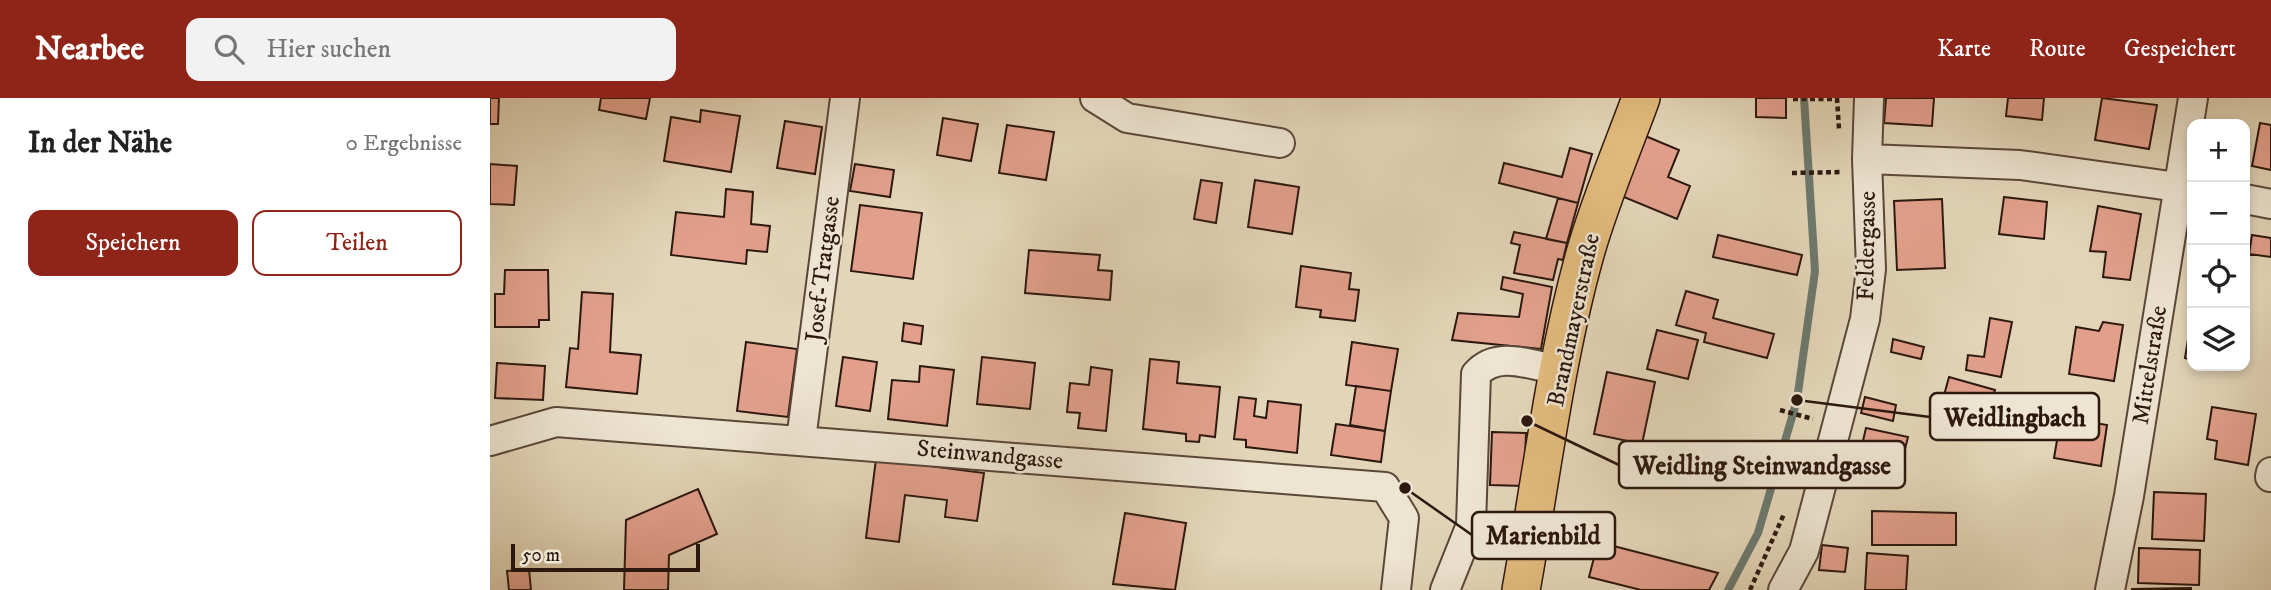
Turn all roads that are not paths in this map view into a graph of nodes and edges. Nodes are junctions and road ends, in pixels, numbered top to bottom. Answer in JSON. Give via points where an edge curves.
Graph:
{"nodes":[{"id":1,"x":845,"y":98,"type":"edge"},
{"id":2,"x":1095,"y":98,"type":"edge"},
{"id":3,"x":1641,"y":98,"type":"edge"},
{"id":4,"x":1869,"y":98,"type":"edge"},
{"id":5,"x":2193,"y":98,"type":"edge"},
{"id":6,"x":1280,"y":143,"type":"dead end"},
{"id":7,"x":1854,"y":160,"type":"junction"},
{"id":8,"x":2185,"y":188,"type":"edge"},
{"id":9,"x":2250,"y":200,"type":"edge"},
{"id":10,"x":2271,"y":204,"type":"edge"},
{"id":11,"x":1560,"y":370,"type":"junction"},
{"id":12,"x":801,"y":440,"type":"junction"},
{"id":13,"x":490,"y":442,"type":"edge"},
{"id":14,"x":1396,"y":590,"type":"edge"},
{"id":15,"x":1446,"y":590,"type":"edge"},
{"id":16,"x":1521,"y":590,"type":"edge"},
{"id":17,"x":1783,"y":590,"type":"edge"},
{"id":18,"x":2110,"y":590,"type":"edge"}],
"edges":[{"from":1,"to":12,"type":"street","name":"Josef-Tratgasse"},
{"from":2,"to":6,"type":"street","via":[[1128,118]]},
{"from":3,"to":11,"type":"main road","name":"Brandmayerstraße","via":[[1585,256]]},
{"from":4,"to":7,"type":"street","name":"Feldergasse"},
{"from":5,"to":8,"type":"street","name":"Mittelstraße"},
{"from":7,"to":8,"type":"street","via":[[2020,165]]},
{"from":7,"to":17,"type":"street","name":"Feldergasse","via":[[1871,269],[1865,319],[1804,551]]},
{"from":8,"to":18,"type":"street","name":"Mittelstraße"},
{"from":9,"to":10,"type":"street"},
{"from":11,"to":15,"type":"street","via":[[1502,360],[1483,366],[1476,374],[1471,525]]},
{"from":11,"to":16,"type":"main road","name":"Brandmayerstraße"},
{"from":12,"to":13,"type":"street","name":"Steinwandgasse","via":[[555,422]]},
{"from":12,"to":14,"type":"street","name":"Steinwandgasse","via":[[1385,487],[1404,518]]}]}
